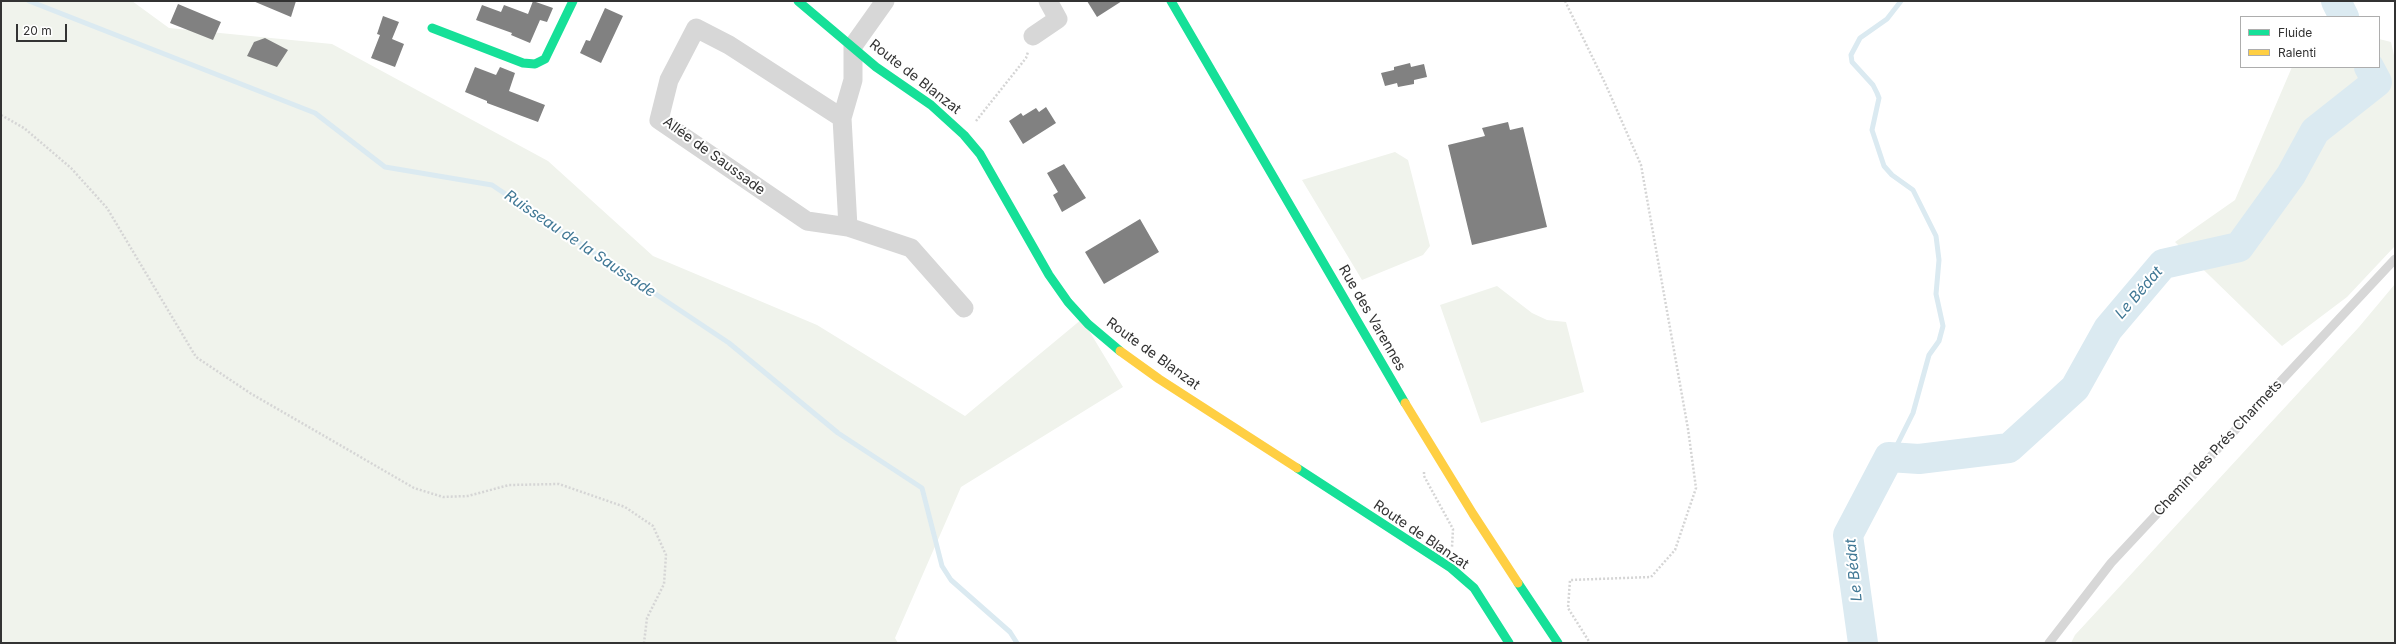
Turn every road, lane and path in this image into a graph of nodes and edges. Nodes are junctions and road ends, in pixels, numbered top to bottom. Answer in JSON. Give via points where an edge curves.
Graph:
{"nodes":[{"id":1,"x":573,"y":1,"type":"edge"},
{"id":2,"x":798,"y":1,"type":"edge"},
{"id":3,"x":885,"y":1,"type":"edge"},
{"id":4,"x":1048,"y":1,"type":"edge"},
{"id":5,"x":1172,"y":1,"type":"edge"},
{"id":6,"x":1565,"y":1,"type":"edge"},
{"id":7,"x":432,"y":28,"type":"dead end"},
{"id":8,"x":1033,"y":36,"type":"joint"},
{"id":9,"x":852,"y":46,"type":"junction"},
{"id":10,"x":1,"y":114,"type":"edge"},
{"id":11,"x":842,"y":118,"type":"junction"},
{"id":12,"x":964,"y":135,"type":"junction"},
{"id":13,"x":848,"y":227,"type":"junction"},
{"id":14,"x":2395,"y":259,"type":"edge"},
{"id":15,"x":964,"y":308,"type":"dead end"},
{"id":16,"x":1436,"y":454,"type":"junction"},
{"id":17,"x":1446,"y":565,"type":"junction"},
{"id":18,"x":644,"y":643,"type":"edge"},
{"id":19,"x":1509,"y":643,"type":"edge"},
{"id":20,"x":1558,"y":643,"type":"edge"},
{"id":21,"x":1590,"y":643,"type":"edge"},
{"id":22,"x":2049,"y":643,"type":"edge"}],
"edges":[{"from":1,"to":7,"type":"street","via":[[545,59],[535,64],[522,63]]},
{"from":2,"to":9,"type":"street","name":"Route de Blanzat"},
{"from":3,"to":9,"type":"street"},
{"from":4,"to":8,"type":"street","via":[[1058,19]]},
{"from":5,"to":16,"type":"street","name":"Rue des Varennes"},
{"from":6,"to":21,"type":"path","via":[[1641,165],[1696,488],[1674,550],[1651,577],[1570,580],[1568,608]]},
{"from":8,"to":12,"type":"path","via":[[1026,58]]},
{"from":9,"to":11,"type":"street","via":[[853,80]]},
{"from":9,"to":12,"type":"street","name":"Route de Blanzat","via":[[876,67],[931,105]]},
{"from":10,"to":18,"type":"path","via":[[24,128],[72,168],[107,208],[196,357],[250,393],[414,488],[443,497],[468,496],[509,485],[558,484],[625,507],[653,526],[666,555],[664,584],[647,618]]},
{"from":11,"to":13,"type":"street"},
{"from":11,"to":13,"type":"street","name":"Allée de Saussade","via":[[729,45],[696,28],[669,80],[659,120],[807,221]]},
{"from":12,"to":17,"type":"street","name":"Route de Blanzat","via":[[980,154],[1049,275],[1088,324],[1159,379]]},
{"from":13,"to":15,"type":"street","via":[[911,248]]},
{"from":14,"to":22,"type":"lane","name":"Chemin des Prés Charmets","via":[[2111,563]]},
{"from":16,"to":17,"type":"path","via":[[1425,467],[1424,476],[1453,529],[1453,543]]},
{"from":16,"to":20,"type":"street","name":"Rue des Varennes"},
{"from":17,"to":19,"type":"street","name":"Route de Blanzat","via":[[1474,588]]}]}
